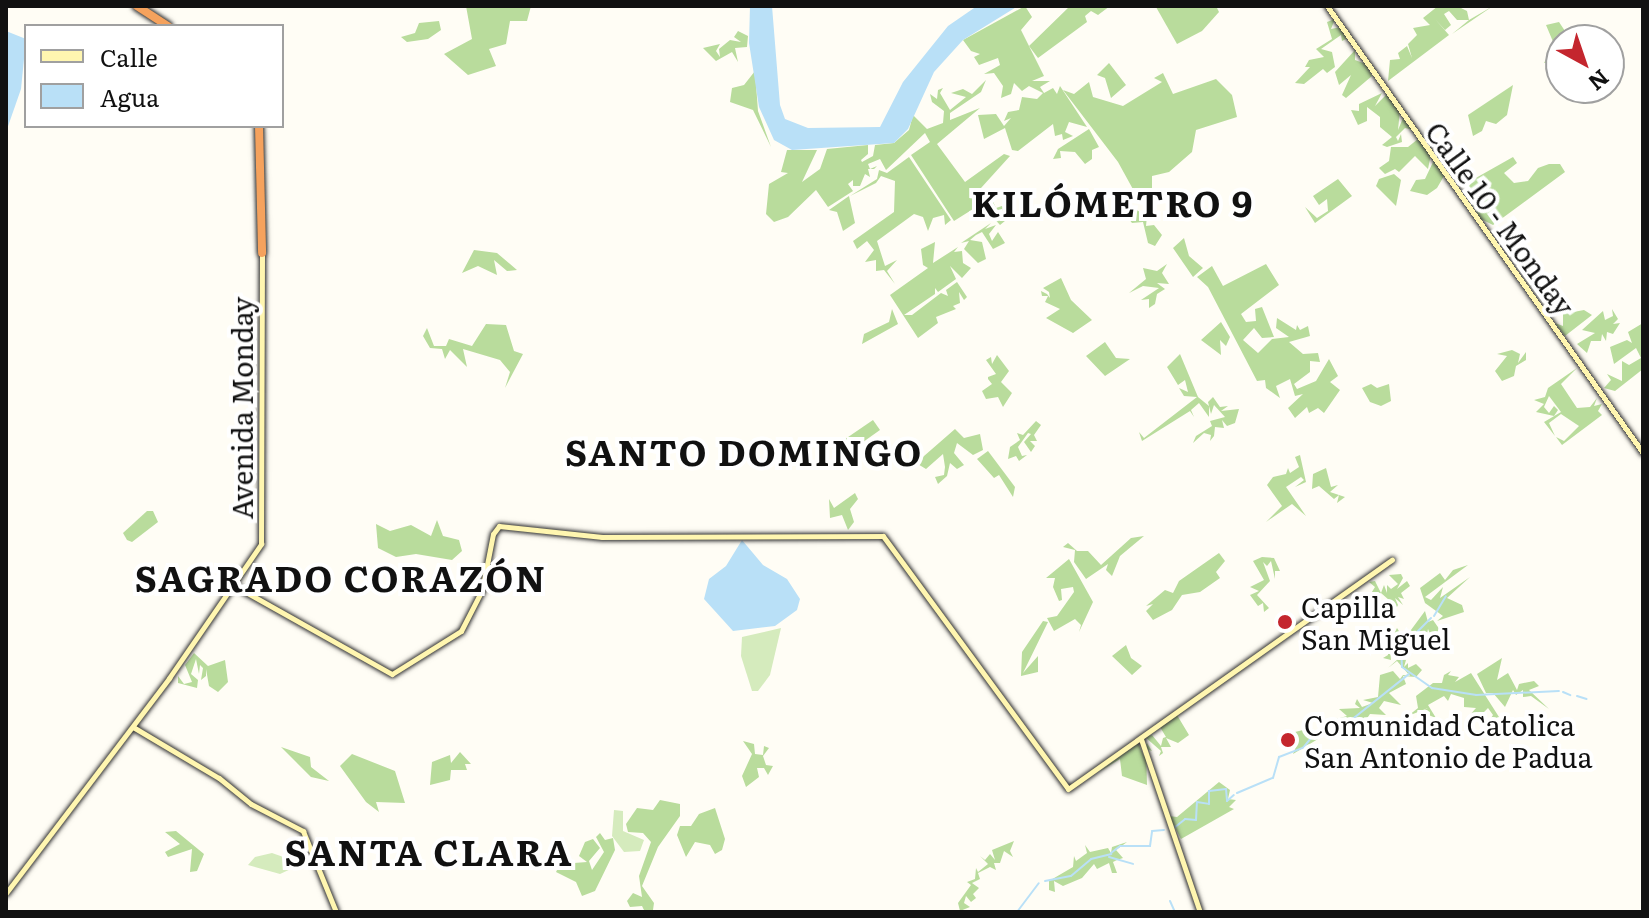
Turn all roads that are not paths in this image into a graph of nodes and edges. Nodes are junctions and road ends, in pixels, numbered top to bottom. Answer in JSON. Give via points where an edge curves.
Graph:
{"nodes":[{"id":1,"x":137,"y":6,"type":"edge"},
{"id":2,"x":1327,"y":6,"type":"edge"},
{"id":3,"x":165,"y":24,"type":"edge"},
{"id":4,"x":259,"y":128,"type":"edge"},
{"id":5,"x":262,"y":253,"type":"joint"},
{"id":6,"x":1643,"y":453,"type":"edge"},
{"id":7,"x":1392,"y":560,"type":"dead end"},
{"id":8,"x":235,"y":586,"type":"junction"},
{"id":9,"x":133,"y":727,"type":"junction"},
{"id":10,"x":1140,"y":739,"type":"junction"},
{"id":11,"x":6,"y":893,"type":"edge"},
{"id":12,"x":336,"y":912,"type":"edge"},
{"id":13,"x":1198,"y":912,"type":"edge"}],
"edges":[{"from":1,"to":3,"type":"highway"},
{"from":2,"to":6,"type":"street","name":"Calle 10 - Monday"},
{"from":4,"to":5,"type":"highway","name":"Avenida Monday"},
{"from":5,"to":8,"type":"street","name":"Avenida Monday","via":[[264,530]]},
{"from":7,"to":10,"type":"street"},
{"from":8,"to":9,"type":"street","name":"Avenida Monday"},
{"from":8,"to":10,"type":"street","via":[[392,674],[461,631],[482,590],[499,526],[602,537],[883,536],[1066,789]]},
{"from":9,"to":11,"type":"street","name":"Avenida Monday"},
{"from":9,"to":12,"type":"street","via":[[219,778],[251,804],[303,831]]},
{"from":10,"to":13,"type":"street"}]}
